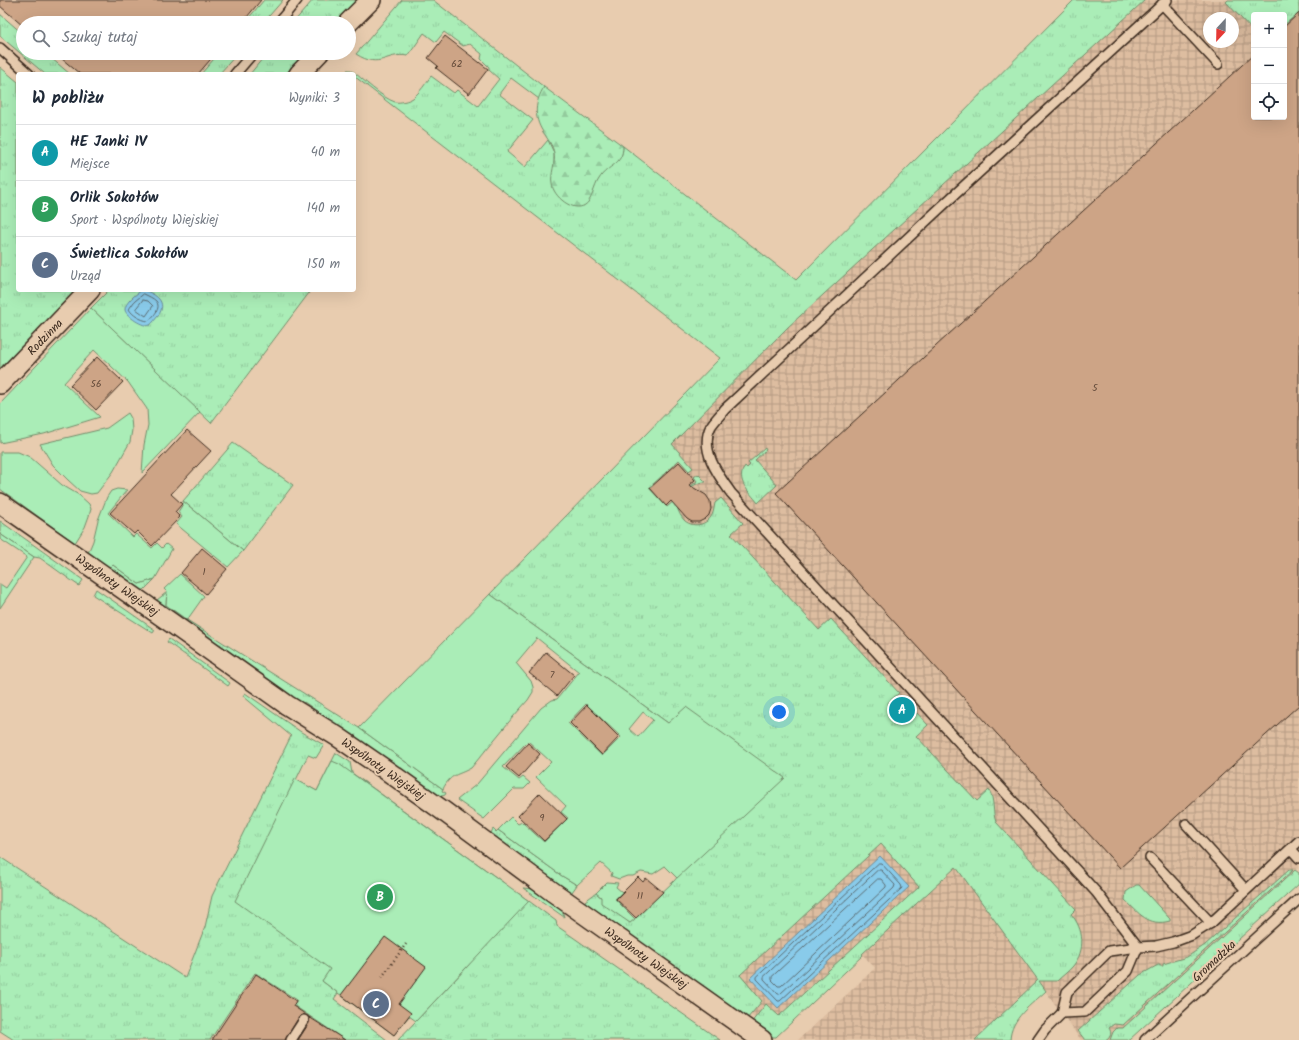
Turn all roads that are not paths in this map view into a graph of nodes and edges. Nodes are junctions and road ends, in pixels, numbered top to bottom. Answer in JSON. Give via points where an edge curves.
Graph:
{"nodes":[{"id":1,"x":297,"y":0,"type":"edge"},
{"id":2,"x":371,"y":0,"type":"edge"},
{"id":3,"x":1164,"y":2,"type":"edge"},
{"id":4,"x":284,"y":16,"type":"edge"},
{"id":5,"x":355,"y":16,"type":"edge"},
{"id":6,"x":0,"y":48,"type":"edge"},
{"id":7,"x":246,"y":60,"type":"edge"},
{"id":8,"x":312,"y":60,"type":"edge"},
{"id":9,"x":1218,"y":64,"type":"dead end"},
{"id":10,"x":27,"y":72,"type":"edge"},
{"id":11,"x":237,"y":72,"type":"edge"},
{"id":12,"x":301,"y":72,"type":"edge"},
{"id":13,"x":88,"y":292,"type":"edge"},
{"id":14,"x":0,"y":384,"type":"edge"},
{"id":15,"x":0,"y":504,"type":"edge"},
{"id":16,"x":1186,"y":824,"type":"dead end"},
{"id":17,"x":1299,"y":841,"type":"edge"},
{"id":18,"x":1291,"y":849,"type":"junction"},
{"id":19,"x":1150,"y":858,"type":"dead end"},
{"id":20,"x":1299,"y":858,"type":"edge"},
{"id":21,"x":1246,"y":890,"type":"junction"},
{"id":22,"x":1299,"y":899,"type":"edge"},
{"id":23,"x":1211,"y":923,"type":"junction"},
{"id":24,"x":1138,"y":947,"type":"junction"},
{"id":25,"x":1062,"y":1013,"type":"junction"},
{"id":26,"x":304,"y":1020,"type":"dead end"},
{"id":27,"x":291,"y":1040,"type":"edge"},
{"id":28,"x":762,"y":1040,"type":"edge"},
{"id":29,"x":1038,"y":1040,"type":"edge"},
{"id":30,"x":1145,"y":1040,"type":"edge"}],
"edges":[{"from":1,"to":4,"type":"lane"},
{"from":2,"to":5,"type":"street"},
{"from":3,"to":9,"type":"lane"},
{"from":3,"to":24,"type":"lane","via":[[741,393],[718,416],[708,436],[713,466],[730,493],[1092,887]]},
{"from":6,"to":10,"type":"lane"},
{"from":7,"to":11,"type":"lane"},
{"from":8,"to":12,"type":"street"},
{"from":13,"to":14,"type":"street","name":"Rodzinna"},
{"from":15,"to":28,"type":"street","name":"Wspólnoty Wiejskiej","via":[[287,706],[386,770]]},
{"from":16,"to":21,"type":"lane"},
{"from":17,"to":18,"type":"lane"},
{"from":18,"to":20,"type":"lane"},
{"from":18,"to":21,"type":"lane"},
{"from":19,"to":23,"type":"lane"},
{"from":21,"to":23,"type":"lane"},
{"from":22,"to":30,"type":"lane","name":"Gromadzka"},
{"from":23,"to":24,"type":"lane","via":[[1184,939],[1156,946]]},
{"from":24,"to":25,"type":"lane","via":[[1128,971],[1085,1012]]},
{"from":24,"to":25,"type":"lane","via":[[1109,951],[1067,992]]},
{"from":25,"to":29,"type":"lane"},
{"from":26,"to":27,"type":"lane"}]}
